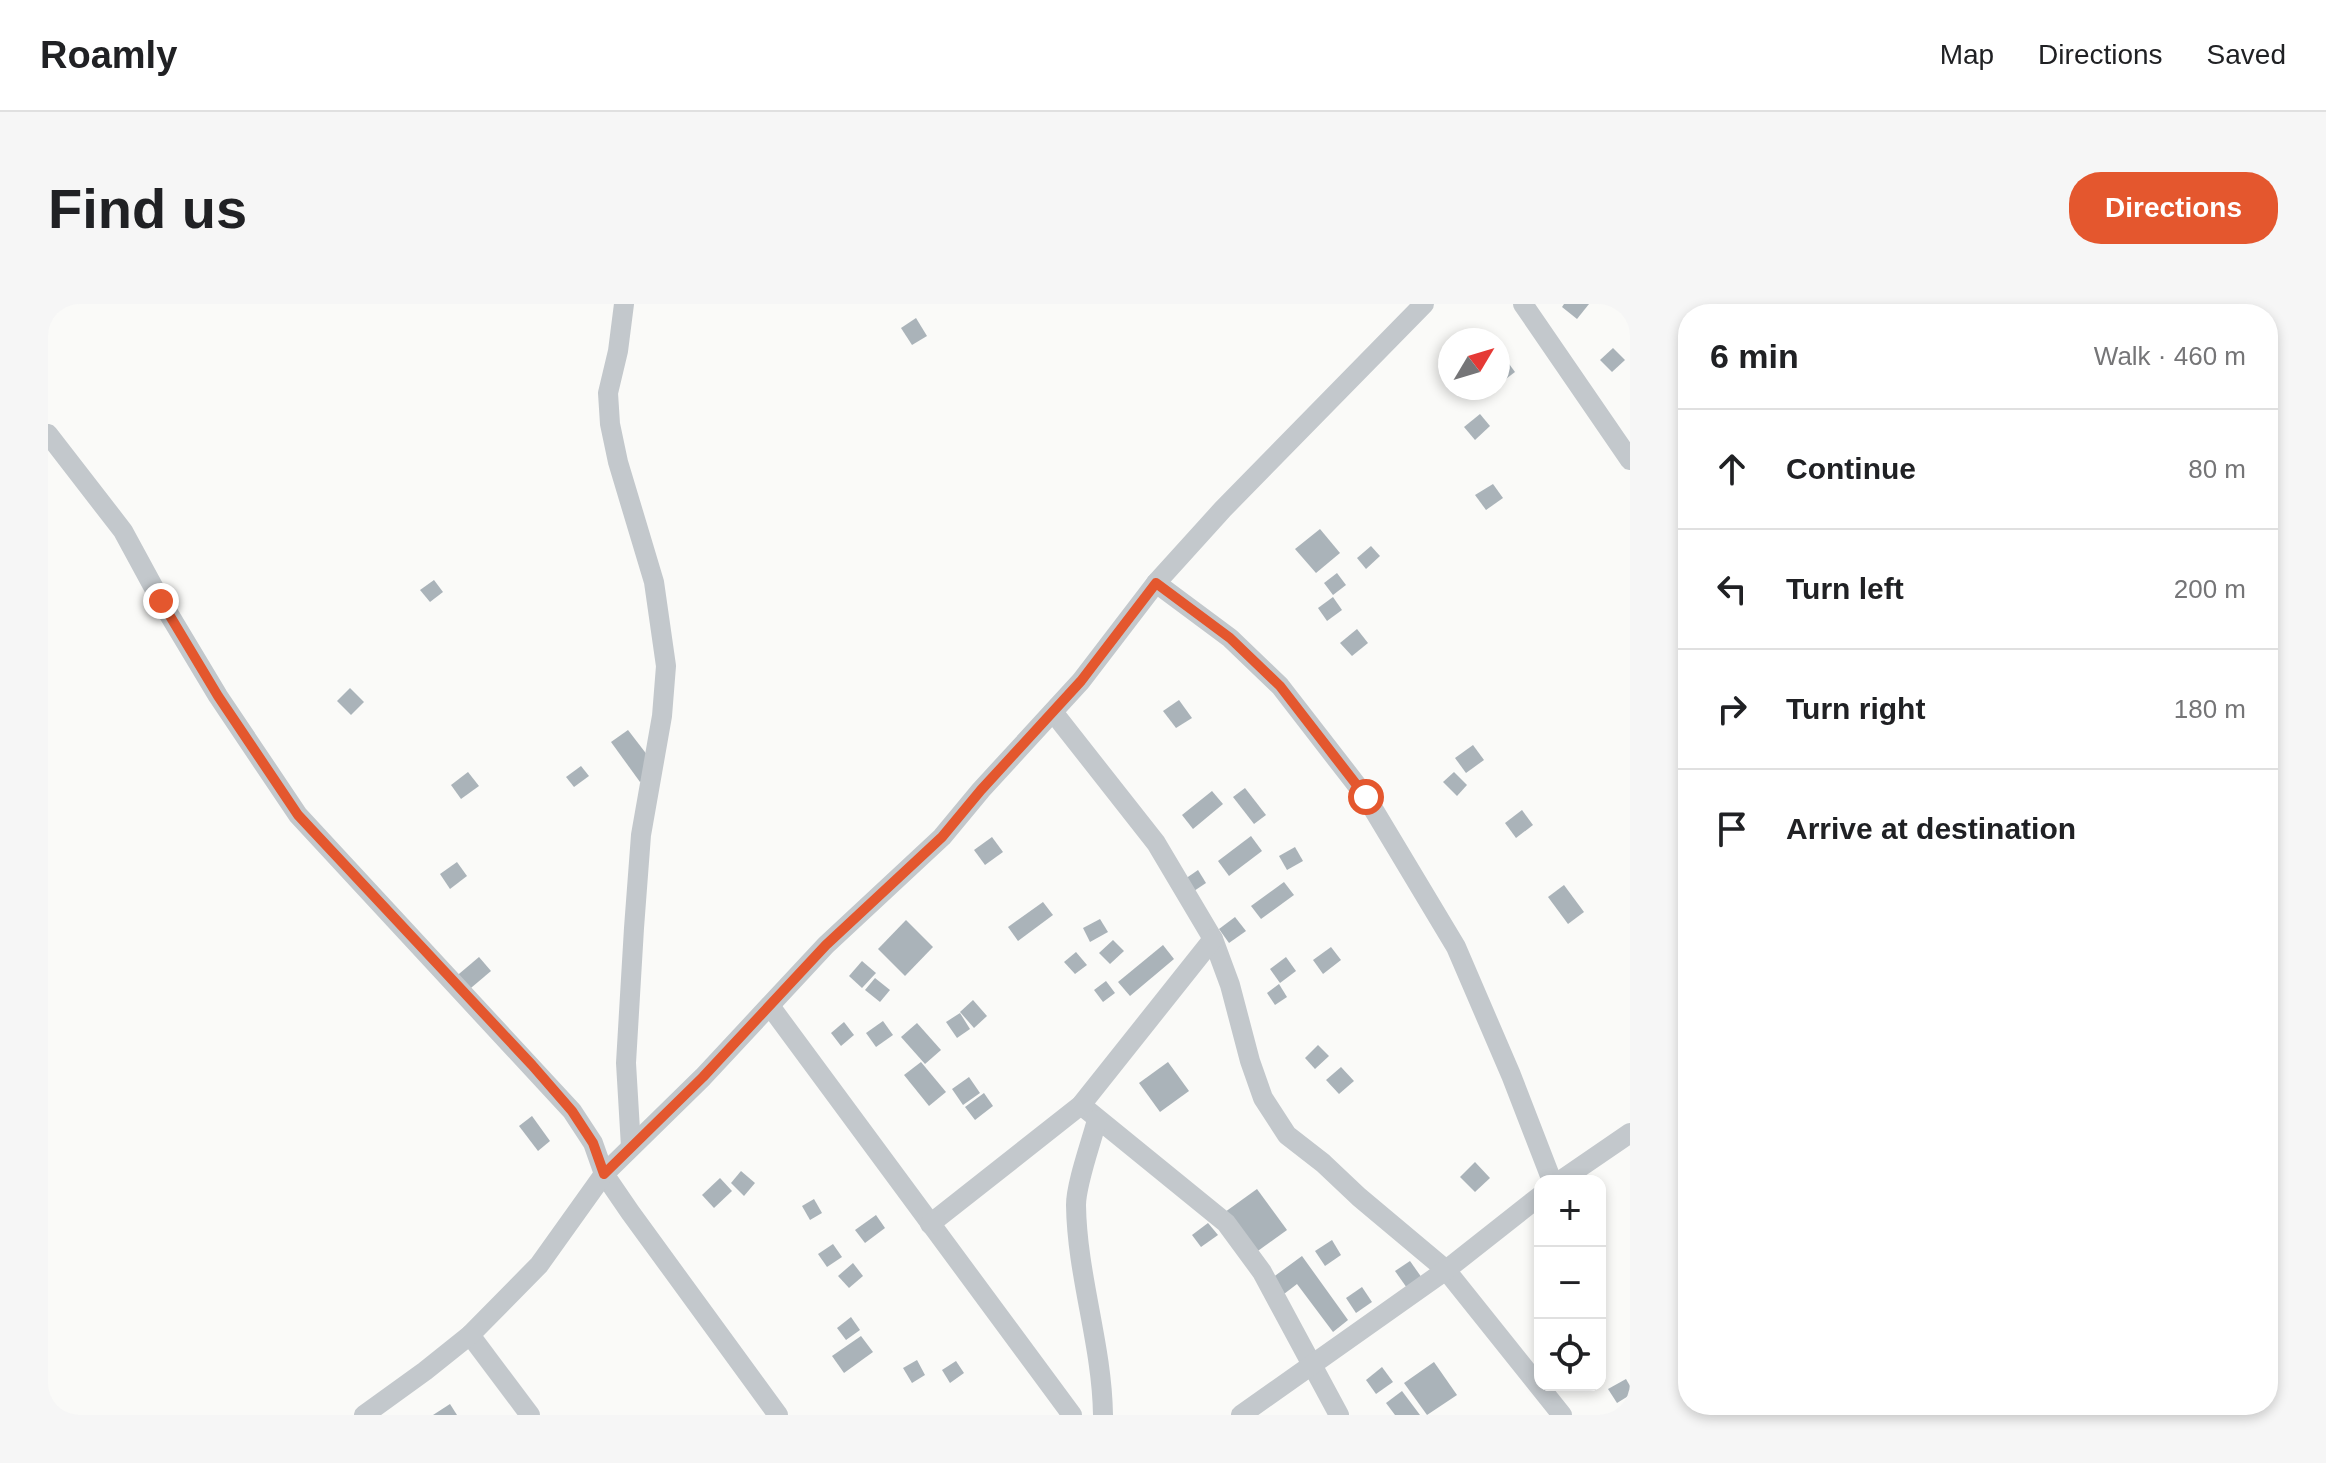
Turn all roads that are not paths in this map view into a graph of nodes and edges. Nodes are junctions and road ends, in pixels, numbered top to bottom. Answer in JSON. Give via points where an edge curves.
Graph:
{"nodes":[{"id":1,"x":624,"y":304,"type":"edge"},
{"id":2,"x":1424,"y":304,"type":"edge"},
{"id":3,"x":1523,"y":304,"type":"edge"},
{"id":4,"x":1623,"y":433,"type":"edge"},
{"id":5,"x":48,"y":434,"type":"edge"},
{"id":6,"x":1630,"y":460,"type":"edge"},
{"id":7,"x":1156,"y":583,"type":"junction"},
{"id":8,"x":1053,"y":712,"type":"junction"},
{"id":9,"x":1213,"y":939,"type":"junction"},
{"id":10,"x":770,"y":1006,"type":"junction"},
{"id":11,"x":1081,"y":1105,"type":"junction"},
{"id":12,"x":1097,"y":1120,"type":"junction"},
{"id":13,"x":1630,"y":1133,"type":"edge"},
{"id":14,"x":631,"y":1147,"type":"junction"},
{"id":15,"x":604,"y":1174,"type":"junction"},
{"id":16,"x":1550,"y":1175,"type":"edge"},
{"id":17,"x":1569,"y":1175,"type":"edge"},
{"id":18,"x":1534,"y":1201,"type":"edge"},
{"id":19,"x":930,"y":1224,"type":"junction"},
{"id":20,"x":1446,"y":1270,"type":"junction"},
{"id":21,"x":470,"y":1335,"type":"junction"},
{"id":22,"x":1312,"y":1366,"type":"junction"},
{"id":23,"x":364,"y":1415,"type":"edge"},
{"id":24,"x":530,"y":1415,"type":"edge"},
{"id":25,"x":778,"y":1415,"type":"edge"},
{"id":26,"x":1072,"y":1415,"type":"edge"},
{"id":27,"x":1103,"y":1415,"type":"edge"},
{"id":28,"x":1241,"y":1415,"type":"edge"},
{"id":29,"x":1339,"y":1415,"type":"edge"},
{"id":30,"x":1562,"y":1415,"type":"edge"}],
"edges":[{"from":1,"to":14,"type":"street","via":[[608,393],[610,424],[654,582],[666,666],[641,835],[634,928],[626,1063]]},
{"from":2,"to":7,"type":"street"},
{"from":3,"to":4,"type":"street"},
{"from":4,"to":6,"type":"street"},
{"from":5,"to":15,"type":"street","via":[[123,531],[218,696],[298,815],[572,1111],[593,1143]]},
{"from":7,"to":8,"type":"street"},
{"from":7,"to":16,"type":"street","via":[[1230,638],[1280,686],[1366,797],[1456,947]]},
{"from":8,"to":9,"type":"street","via":[[1156,843]]},
{"from":8,"to":10,"type":"street","via":[[942,837],[826,945]]},
{"from":9,"to":11,"type":"street"},
{"from":9,"to":20,"type":"street","via":[[1263,1098],[1287,1135]]},
{"from":10,"to":14,"type":"street"},
{"from":10,"to":19,"type":"street"},
{"from":11,"to":12,"type":"street"},
{"from":11,"to":19,"type":"street"},
{"from":12,"to":22,"type":"street","via":[[1226,1223],[1262,1272]]},
{"from":12,"to":27,"type":"street","via":[[1076,1202],[1083,1283],[1102,1375]]},
{"from":13,"to":17,"type":"street"},
{"from":14,"to":15,"type":"street"},
{"from":15,"to":21,"type":"street","via":[[539,1265]]},
{"from":15,"to":25,"type":"street"},
{"from":18,"to":20,"type":"street"},
{"from":19,"to":26,"type":"street"},
{"from":20,"to":22,"type":"street"},
{"from":20,"to":30,"type":"street"},
{"from":21,"to":23,"type":"street"},
{"from":21,"to":24,"type":"street"},
{"from":22,"to":28,"type":"street"},
{"from":22,"to":29,"type":"street"}]}
